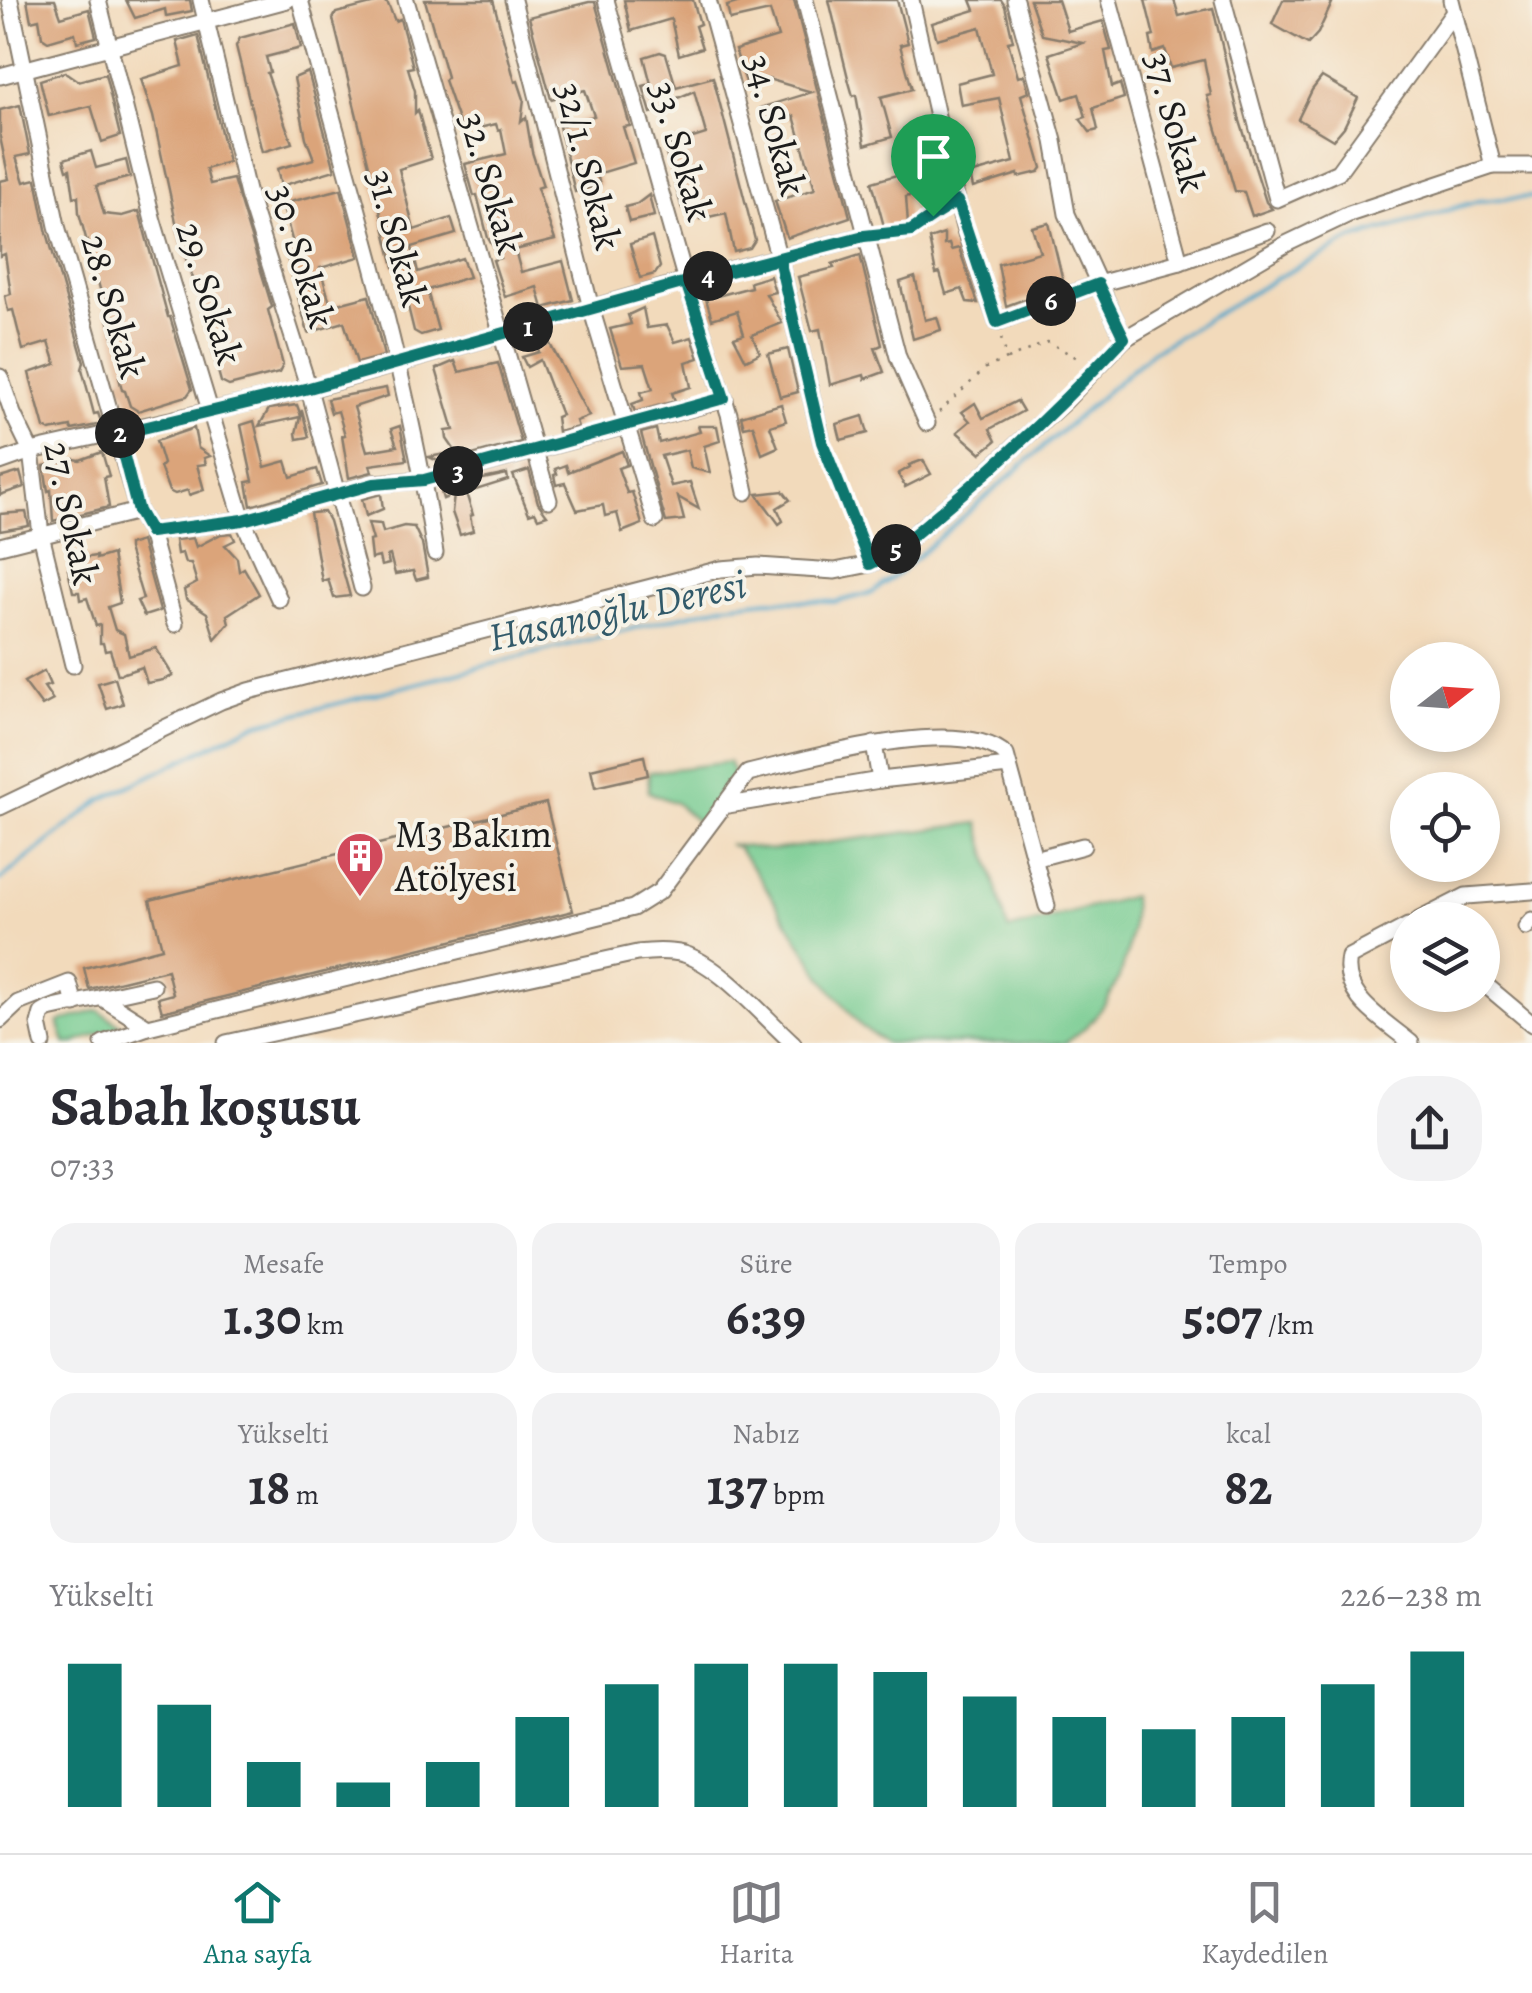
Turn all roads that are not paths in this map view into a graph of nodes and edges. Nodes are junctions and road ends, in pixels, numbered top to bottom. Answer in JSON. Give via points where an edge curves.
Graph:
{"nodes":[{"id":1,"x":10,"y":0,"type":"edge"},
{"id":2,"x":98,"y":0,"type":"edge"},
{"id":3,"x":201,"y":0,"type":"edge"},
{"id":4,"x":287,"y":0,"type":"edge"},
{"id":5,"x":300,"y":0,"type":"edge"},
{"id":6,"x":406,"y":0,"type":"edge"},
{"id":7,"x":513,"y":0,"type":"edge"},
{"id":8,"x":606,"y":0,"type":"edge"},
{"id":9,"x":708,"y":0,"type":"edge"},
{"id":10,"x":805,"y":0,"type":"edge"},
{"id":11,"x":911,"y":0,"type":"edge"},
{"id":12,"x":1014,"y":0,"type":"edge"},
{"id":13,"x":1109,"y":0,"type":"edge"},
{"id":14,"x":1222,"y":0,"type":"edge"},
{"id":15,"x":1452,"y":6,"type":"edge"},
{"id":16,"x":206,"y":23,"type":"junction"},
{"id":17,"x":110,"y":46,"type":"junction"},
{"id":18,"x":26,"y":67,"type":"junction"},
{"id":19,"x":0,"y":76,"type":"edge"},
{"id":20,"x":1494,"y":166,"type":"junction"},
{"id":21,"x":1532,"y":166,"type":"edge"},
{"id":22,"x":1267,"y":231,"type":"dead end"},
{"id":23,"x":864,"y":236,"type":"junction"},
{"id":24,"x":779,"y":259,"type":"junction"},
{"id":25,"x":1180,"y":262,"type":"junction"},
{"id":26,"x":686,"y":282,"type":"junction"},
{"id":27,"x":1098,"y":284,"type":"junction"},
{"id":28,"x":591,"y":308,"type":"junction"},
{"id":29,"x":502,"y":335,"type":"junction"},
{"id":30,"x":1124,"y":338,"type":"junction"},
{"id":31,"x":398,"y":364,"type":"junction"},
{"id":32,"x":0,"y":377,"type":"edge"},
{"id":33,"x":309,"y":388,"type":"junction"},
{"id":34,"x":724,"y":398,"type":"junction"},
{"id":35,"x":212,"y":410,"type":"junction"},
{"id":36,"x":927,"y":423,"type":"road end"},
{"id":37,"x":626,"y":424,"type":"junction"},
{"id":38,"x":118,"y":434,"type":"junction"},
{"id":39,"x":822,"y":442,"type":"road end"},
{"id":40,"x":534,"y":451,"type":"junction"},
{"id":41,"x":31,"y":452,"type":"junction"},
{"id":42,"x":0,"y":462,"type":"edge"},
{"id":43,"x":424,"y":480,"type":"junction"},
{"id":44,"x":746,"y":492,"type":"dead end"},
{"id":45,"x":337,"y":493,"type":"junction"},
{"id":46,"x":549,"y":500,"type":"dead end"},
{"id":47,"x":138,"y":511,"type":"junction"},
{"id":48,"x":243,"y":520,"type":"junction"},
{"id":49,"x":656,"y":520,"type":"dead end"},
{"id":50,"x":150,"y":532,"type":"junction"},
{"id":51,"x":41,"y":535,"type":"junction"},
{"id":52,"x":0,"y":546,"type":"edge"},
{"id":53,"x":435,"y":553,"type":"dead end"},
{"id":54,"x":362,"y":588,"type":"dead end"},
{"id":55,"x":279,"y":599,"type":"dead end"},
{"id":56,"x":175,"y":624,"type":"dead end"},
{"id":57,"x":72,"y":665,"type":"dead end"},
{"id":58,"x":874,"y":744,"type":"junction"},
{"id":59,"x":1009,"y":766,"type":"junction"},
{"id":60,"x":880,"y":780,"type":"junction"},
{"id":61,"x":722,"y":806,"type":"junction"},
{"id":62,"x":0,"y":807,"type":"edge"},
{"id":63,"x":1083,"y":846,"type":"dead end"},
{"id":64,"x":1034,"y":859,"type":"junction"},
{"id":65,"x":1532,"y":891,"type":"edge"},
{"id":66,"x":1454,"y":902,"type":"edge"},
{"id":67,"x":1047,"y":906,"type":"dead end"},
{"id":68,"x":1390,"y":935,"type":"edge"},
{"id":69,"x":153,"y":986,"type":"dead end"},
{"id":70,"x":1500,"y":997,"type":"edge"},
{"id":71,"x":102,"y":998,"type":"junction"},
{"id":72,"x":74,"y":1004,"type":"junction"},
{"id":73,"x":0,"y":1020,"type":"edge"},
{"id":74,"x":1532,"y":1024,"type":"edge"},
{"id":75,"x":148,"y":1028,"type":"junction"},
{"id":76,"x":44,"y":1043,"type":"edge"},
{"id":77,"x":104,"y":1043,"type":"edge"},
{"id":78,"x":226,"y":1043,"type":"edge"},
{"id":79,"x":793,"y":1043,"type":"edge"},
{"id":80,"x":1411,"y":1043,"type":"edge"}],
"edges":[{"from":1,"to":18,"type":"street","name":"28. Sokak"},
{"from":2,"to":17,"type":"street","name":"29. Sokak"},
{"from":3,"to":16,"type":"street","name":"30. Sokak"},
{"from":4,"to":16,"type":"street"},
{"from":5,"to":31,"type":"street","name":"31. Sokak"},
{"from":6,"to":29,"type":"street","name":"32. Sokak"},
{"from":7,"to":28,"type":"street","name":"32/1. Sokak"},
{"from":8,"to":26,"type":"street","name":"33. Sokak"},
{"from":9,"to":24,"type":"street","name":"34. Sokak"},
{"from":10,"to":23,"type":"street"},
{"from":11,"to":27,"type":"street","via":[[957,201],[997,322]]},
{"from":12,"to":27,"type":"street","via":[[1067,214]]},
{"from":13,"to":25,"type":"street","name":"37. Sokak"},
{"from":14,"to":15,"type":"street","via":[[1278,199],[1338,172]]},
{"from":15,"to":20,"type":"street"},
{"from":16,"to":17,"type":"street"},
{"from":16,"to":33,"type":"street","name":"30. Sokak","via":[[248,194]]},
{"from":17,"to":18,"type":"street"},
{"from":17,"to":35,"type":"street","name":"29. Sokak","via":[[153,221]]},
{"from":18,"to":19,"type":"street"},
{"from":18,"to":38,"type":"street","name":"28. Sokak","via":[[58,226]]},
{"from":20,"to":21,"type":"street"},
{"from":20,"to":30,"type":"street","via":[[1349,214]]},
{"from":22,"to":25,"type":"street"},
{"from":23,"to":24,"type":"street"},
{"from":23,"to":36,"type":"street","via":[[898,357]]},
{"from":24,"to":26,"type":"street"},
{"from":24,"to":39,"type":"street","name":"34. Sokak"},
{"from":25,"to":27,"type":"street"},
{"from":26,"to":28,"type":"street"},
{"from":26,"to":34,"type":"street","name":"33. Sokak"},
{"from":27,"to":30,"type":"street"},
{"from":28,"to":29,"type":"street"},
{"from":28,"to":37,"type":"street","name":"32/1. Sokak"},
{"from":29,"to":31,"type":"street"},
{"from":29,"to":40,"type":"street","name":"32. Sokak"},
{"from":30,"to":62,"type":"street","via":[[977,481],[870,564],[722,569],[249,691]]},
{"from":31,"to":33,"type":"street"},
{"from":31,"to":43,"type":"street","name":"31. Sokak"},
{"from":32,"to":41,"type":"street","name":"27. Sokak"},
{"from":33,"to":35,"type":"street"},
{"from":33,"to":45,"type":"street","name":"30. Sokak"},
{"from":34,"to":37,"type":"street"},
{"from":34,"to":44,"type":"street","name":"33. Sokak"},
{"from":35,"to":38,"type":"street"},
{"from":35,"to":48,"type":"street","name":"29. Sokak"},
{"from":37,"to":40,"type":"street"},
{"from":37,"to":49,"type":"street","name":"32/1. Sokak"},
{"from":38,"to":41,"type":"street"},
{"from":38,"to":47,"type":"street","name":"28. Sokak"},
{"from":40,"to":43,"type":"street"},
{"from":40,"to":46,"type":"street","name":"32. Sokak"},
{"from":41,"to":42,"type":"street"},
{"from":41,"to":51,"type":"street","name":"27. Sokak"},
{"from":43,"to":45,"type":"street"},
{"from":43,"to":53,"type":"street","name":"31. Sokak"},
{"from":45,"to":48,"type":"street"},
{"from":45,"to":54,"type":"street","name":"30. Sokak"},
{"from":47,"to":50,"type":"street","name":"28. Sokak"},
{"from":47,"to":51,"type":"street"},
{"from":48,"to":50,"type":"street"},
{"from":48,"to":55,"type":"street","name":"29. Sokak"},
{"from":50,"to":56,"type":"street","name":"28. Sokak"},
{"from":51,"to":52,"type":"street"},
{"from":51,"to":57,"type":"street","name":"27. Sokak"},
{"from":58,"to":59,"type":"street","via":[[968,741],[1000,750]]},
{"from":58,"to":60,"type":"street"},
{"from":58,"to":61,"type":"street","via":[[748,773]]},
{"from":59,"to":60,"type":"street"},
{"from":59,"to":64,"type":"street"},
{"from":60,"to":61,"type":"street"},
{"from":61,"to":75,"type":"street","via":[[660,891],[633,908]]},
{"from":63,"to":64,"type":"street"},
{"from":64,"to":67,"type":"street"},
{"from":65,"to":66,"type":"street"},
{"from":68,"to":80,"type":"street","via":[[1349,957],[1346,970],[1352,992]]},
{"from":69,"to":71,"type":"street"},
{"from":70,"to":74,"type":"street"},
{"from":71,"to":72,"type":"street"},
{"from":71,"to":75,"type":"street"},
{"from":72,"to":73,"type":"street","via":[[69,982],[18,1002]]},
{"from":72,"to":76,"type":"street","via":[[42,1014]]},
{"from":75,"to":77,"type":"street"},
{"from":78,"to":79,"type":"street","via":[[664,950],[716,972]]}]}
